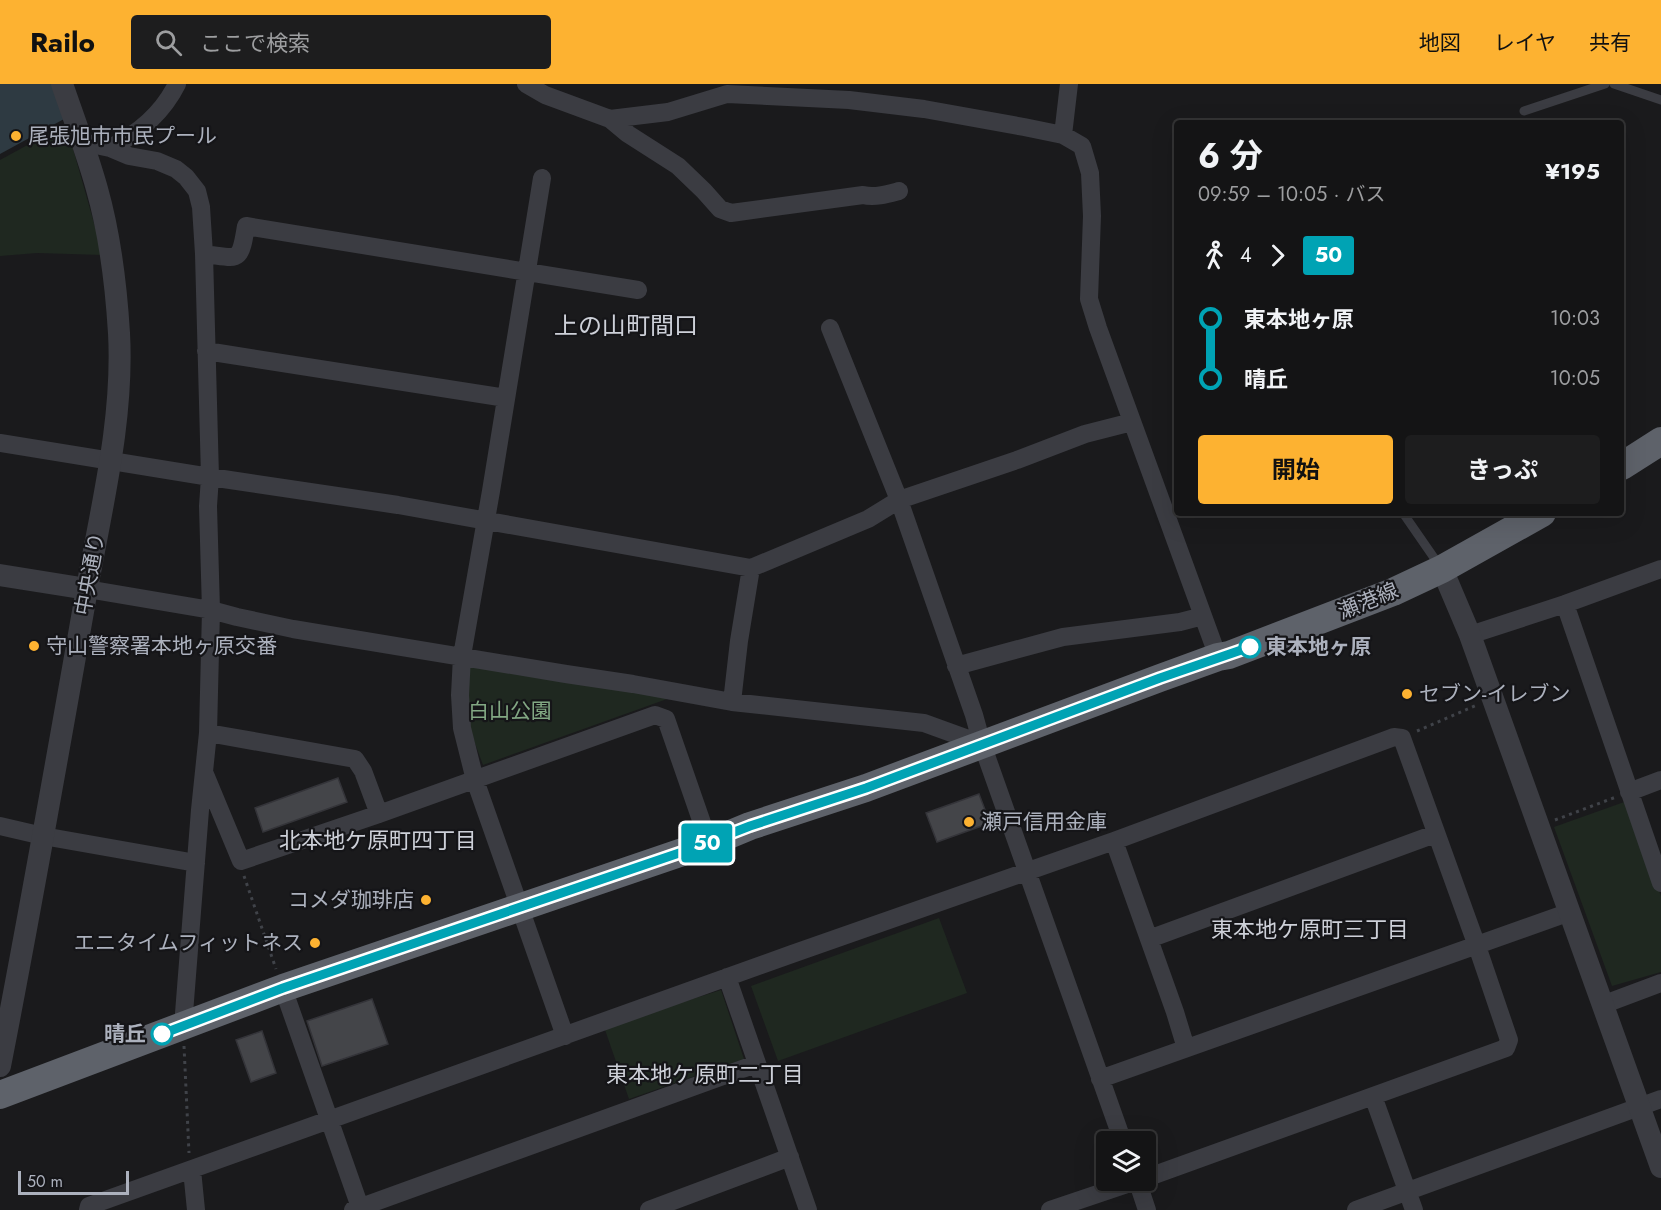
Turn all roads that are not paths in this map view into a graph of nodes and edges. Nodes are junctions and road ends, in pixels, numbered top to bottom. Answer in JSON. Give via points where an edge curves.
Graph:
{"nodes":[{"id":1,"x":62,"y":84,"type":"edge"},
{"id":2,"x":177,"y":84,"type":"edge"},
{"id":3,"x":526,"y":84,"type":"edge"},
{"id":4,"x":1069,"y":84,"type":"edge"},
{"id":5,"x":1605,"y":84,"type":"edge"},
{"id":6,"x":1614,"y":84,"type":"edge"},
{"id":7,"x":1661,"y":100,"type":"edge"},
{"id":8,"x":1524,"y":111,"type":"dead end"},
{"id":9,"x":610,"y":119,"type":"junction"},
{"id":10,"x":1062,"y":135,"type":"junction"},
{"id":11,"x":81,"y":142,"type":"junction"},
{"id":12,"x":110,"y":148,"type":"junction"},
{"id":13,"x":542,"y":178,"type":"dead end"},
{"id":14,"x":900,"y":191,"type":"dead end"},
{"id":15,"x":204,"y":255,"type":"junction"},
{"id":16,"x":526,"y":272,"type":"junction"},
{"id":17,"x":638,"y":290,"type":"dead end"},
{"id":18,"x":830,"y":328,"type":"dead end"},
{"id":19,"x":207,"y":351,"type":"junction"},
{"id":20,"x":506,"y":398,"type":"junction"},
{"id":21,"x":1132,"y":422,"type":"junction"},
{"id":22,"x":1661,"y":441,"type":"edge"},
{"id":23,"x":0,"y":443,"type":"edge"},
{"id":24,"x":111,"y":462,"type":"junction"},
{"id":25,"x":1624,"y":465,"type":"edge"},
{"id":26,"x":210,"y":477,"type":"junction"},
{"id":27,"x":899,"y":500,"type":"junction"},
{"id":28,"x":1405,"y":516,"type":"edge"},
{"id":29,"x":1537,"y":516,"type":"edge"},
{"id":30,"x":485,"y":520,"type":"junction"},
{"id":31,"x":752,"y":568,"type":"junction"},
{"id":32,"x":1442,"y":569,"type":"junction"},
{"id":33,"x":1661,"y":569,"type":"edge"},
{"id":34,"x":0,"y":574,"type":"edge"},
{"id":35,"x":87,"y":589,"type":"junction"},
{"id":36,"x":1565,"y":604,"type":"junction"},
{"id":37,"x":211,"y":610,"type":"junction"},
{"id":38,"x":1203,"y":616,"type":"junction"},
{"id":39,"x":1470,"y":635,"type":"junction"},
{"id":40,"x":462,"y":656,"type":"junction"},
{"id":41,"x":1218,"y":657,"type":"junction"},
{"id":42,"x":956,"y":666,"type":"junction"},
{"id":43,"x":732,"y":702,"type":"junction"},
{"id":44,"x":208,"y":733,"type":"junction"},
{"id":45,"x":982,"y":744,"type":"junction"},
{"id":46,"x":203,"y":771,"type":"junction"},
{"id":47,"x":475,"y":780,"type":"junction"},
{"id":48,"x":1661,"y":780,"type":"edge"},
{"id":49,"x":1629,"y":792,"type":"junction"},
{"id":50,"x":379,"y":814,"type":"junction"},
{"id":51,"x":0,"y":826,"type":"edge"},
{"id":52,"x":1435,"y":834,"type":"junction"},
{"id":53,"x":44,"y":836,"type":"junction"},
{"id":54,"x":1114,"y":841,"type":"junction"},
{"id":55,"x":709,"y":843,"type":"junction"},
{"id":56,"x":196,"y":863,"type":"junction"},
{"id":57,"x":1028,"y":871,"type":"junction"},
{"id":58,"x":1661,"y":883,"type":"edge"},
{"id":59,"x":520,"y":908,"type":"junction"},
{"id":60,"x":1570,"y":912,"type":"junction"},
{"id":61,"x":1149,"y":939,"type":"junction"},
{"id":62,"x":1477,"y":946,"type":"junction"},
{"id":63,"x":727,"y":977,"type":"junction"},
{"id":64,"x":1661,"y":983,"type":"edge"},
{"id":65,"x":283,"y":988,"type":"junction"},
{"id":66,"x":1602,"y":1005,"type":"junction"},
{"id":67,"x":183,"y":1026,"type":"junction"},
{"id":68,"x":565,"y":1036,"type":"junction"},
{"id":69,"x":1186,"y":1048,"type":"junction"},
{"id":70,"x":756,"y":1064,"type":"junction"},
{"id":71,"x":0,"y":1066,"type":"edge"},
{"id":72,"x":1100,"y":1079,"type":"junction"},
{"id":73,"x":0,"y":1095,"type":"edge"},
{"id":74,"x":1373,"y":1096,"type":"junction"},
{"id":75,"x":1661,"y":1099,"type":"edge"},
{"id":76,"x":1639,"y":1107,"type":"junction"},
{"id":77,"x":330,"y":1120,"type":"junction"},
{"id":78,"x":1119,"y":1131,"type":"edge"},
{"id":79,"x":790,"y":1157,"type":"junction"},
{"id":80,"x":1661,"y":1167,"type":"edge"},
{"id":81,"x":191,"y":1171,"type":"junction"},
{"id":82,"x":1156,"y":1174,"type":"edge"},
{"id":83,"x":1108,"y":1191,"type":"edge"},
{"id":84,"x":1141,"y":1191,"type":"edge"},
{"id":85,"x":1407,"y":1192,"type":"junction"},
{"id":86,"x":358,"y":1209,"type":"edge"},
{"id":87,"x":88,"y":1210,"type":"edge"},
{"id":88,"x":196,"y":1210,"type":"edge"},
{"id":89,"x":649,"y":1210,"type":"edge"},
{"id":90,"x":808,"y":1210,"type":"edge"},
{"id":91,"x":1050,"y":1210,"type":"edge"},
{"id":92,"x":1148,"y":1210,"type":"edge"},
{"id":93,"x":1356,"y":1210,"type":"edge"},
{"id":94,"x":1414,"y":1210,"type":"edge"}],
"edges":[{"from":1,"to":11,"type":"street","name":"中央通り"},
{"from":2,"to":12,"type":"street","via":[[152,119]]},
{"from":3,"to":9,"type":"street"},
{"from":4,"to":10,"type":"street"},
{"from":5,"to":8,"type":"lane"},
{"from":6,"to":7,"type":"lane"},
{"from":9,"to":10,"type":"street","via":[[668,112],[727,94],[849,100]]},
{"from":9,"to":14,"type":"street","via":[[678,166],[720,209],[731,213]]},
{"from":10,"to":21,"type":"street","via":[[1082,146],[1090,173],[1089,299]]},
{"from":11,"to":12,"type":"street"},
{"from":11,"to":24,"type":"street","name":"中央通り","via":[[97,189],[113,269],[119,334]]},
{"from":12,"to":15,"type":"street","via":[[157,161],[186,177],[197,190],[201,207]]},
{"from":13,"to":16,"type":"street"},
{"from":15,"to":16,"type":"street","via":[[240,254],[246,226]]},
{"from":15,"to":19,"type":"street"},
{"from":16,"to":17,"type":"street"},
{"from":16,"to":20,"type":"street"},
{"from":18,"to":27,"type":"street"},
{"from":19,"to":20,"type":"street"},
{"from":19,"to":26,"type":"street"},
{"from":20,"to":30,"type":"street"},
{"from":21,"to":27,"type":"street","via":[[1084,434]]},
{"from":21,"to":38,"type":"street"},
{"from":22,"to":25,"type":"highway"},
{"from":23,"to":24,"type":"street"},
{"from":24,"to":26,"type":"street"},
{"from":24,"to":35,"type":"street","name":"中央通り"},
{"from":26,"to":30,"type":"street"},
{"from":26,"to":37,"type":"street"},
{"from":27,"to":31,"type":"street","via":[[868,519]]},
{"from":27,"to":42,"type":"street"},
{"from":28,"to":32,"type":"lane"},
{"from":29,"to":32,"type":"highway","name":"瀬港線"},
{"from":30,"to":31,"type":"street"},
{"from":30,"to":40,"type":"street"},
{"from":31,"to":43,"type":"street"},
{"from":32,"to":39,"type":"street"},
{"from":32,"to":41,"type":"highway","name":"瀬港線","via":[[1382,596]]},
{"from":33,"to":36,"type":"street"},
{"from":34,"to":35,"type":"street"},
{"from":35,"to":37,"type":"street"},
{"from":35,"to":53,"type":"street","name":"中央通り"},
{"from":36,"to":39,"type":"street"},
{"from":36,"to":49,"type":"street"},
{"from":37,"to":40,"type":"street","via":[[292,628]]},
{"from":37,"to":44,"type":"street"},
{"from":38,"to":41,"type":"street"},
{"from":38,"to":42,"type":"street","via":[[1063,637]]},
{"from":39,"to":60,"type":"street"},
{"from":40,"to":43,"type":"street"},
{"from":40,"to":47,"type":"street","via":[[462,728]]},
{"from":41,"to":45,"type":"highway","name":"瀬港線"},
{"from":42,"to":45,"type":"street"},
{"from":43,"to":45,"type":"street","via":[[924,723]]},
{"from":44,"to":46,"type":"street"},
{"from":44,"to":50,"type":"street","via":[[355,759]]},
{"from":45,"to":55,"type":"highway","name":"瀬港線"},
{"from":45,"to":57,"type":"street"},
{"from":46,"to":50,"type":"street","via":[[241,861]]},
{"from":46,"to":56,"type":"street"},
{"from":47,"to":50,"type":"street"},
{"from":47,"to":55,"type":"street","via":[[655,715],[666,719]]},
{"from":47,"to":59,"type":"street"},
{"from":48,"to":49,"type":"street"},
{"from":49,"to":58,"type":"street"},
{"from":51,"to":53,"type":"street"},
{"from":52,"to":54,"type":"street","via":[[1402,738],[1394,737]]},
{"from":52,"to":61,"type":"street"},
{"from":52,"to":62,"type":"street"},
{"from":53,"to":56,"type":"street"},
{"from":53,"to":71,"type":"street","name":"中央通り"},
{"from":54,"to":57,"type":"street"},
{"from":54,"to":61,"type":"street"},
{"from":55,"to":59,"type":"highway","name":"瀬港線"},
{"from":56,"to":67,"type":"street"},
{"from":57,"to":63,"type":"street"},
{"from":57,"to":72,"type":"street"},
{"from":59,"to":65,"type":"highway","name":"瀬港線"},
{"from":59,"to":68,"type":"street"},
{"from":60,"to":62,"type":"street"},
{"from":60,"to":66,"type":"street"},
{"from":61,"to":69,"type":"street"},
{"from":62,"to":69,"type":"street"},
{"from":62,"to":74,"type":"street","via":[[1509,1040],[1506,1048]]},
{"from":63,"to":68,"type":"street"},
{"from":63,"to":70,"type":"street"},
{"from":64,"to":66,"type":"street"},
{"from":65,"to":67,"type":"highway","name":"瀬港線"},
{"from":65,"to":77,"type":"street"},
{"from":66,"to":76,"type":"street"},
{"from":67,"to":73,"type":"highway","name":"瀬港線"},
{"from":68,"to":77,"type":"street"},
{"from":69,"to":72,"type":"street"},
{"from":70,"to":79,"type":"street"},
{"from":70,"to":86,"type":"street"},
{"from":72,"to":78,"type":"street"},
{"from":74,"to":82,"type":"street"},
{"from":74,"to":85,"type":"street"},
{"from":75,"to":76,"type":"street"},
{"from":76,"to":80,"type":"street"},
{"from":76,"to":85,"type":"street"},
{"from":77,"to":81,"type":"street"},
{"from":77,"to":86,"type":"street"},
{"from":79,"to":89,"type":"street"},
{"from":79,"to":90,"type":"street"},
{"from":81,"to":87,"type":"street","via":[[89,1206]]},
{"from":81,"to":88,"type":"street"},
{"from":83,"to":91,"type":"street"},
{"from":84,"to":92,"type":"street"},
{"from":85,"to":93,"type":"street"},
{"from":85,"to":94,"type":"street"}]}
